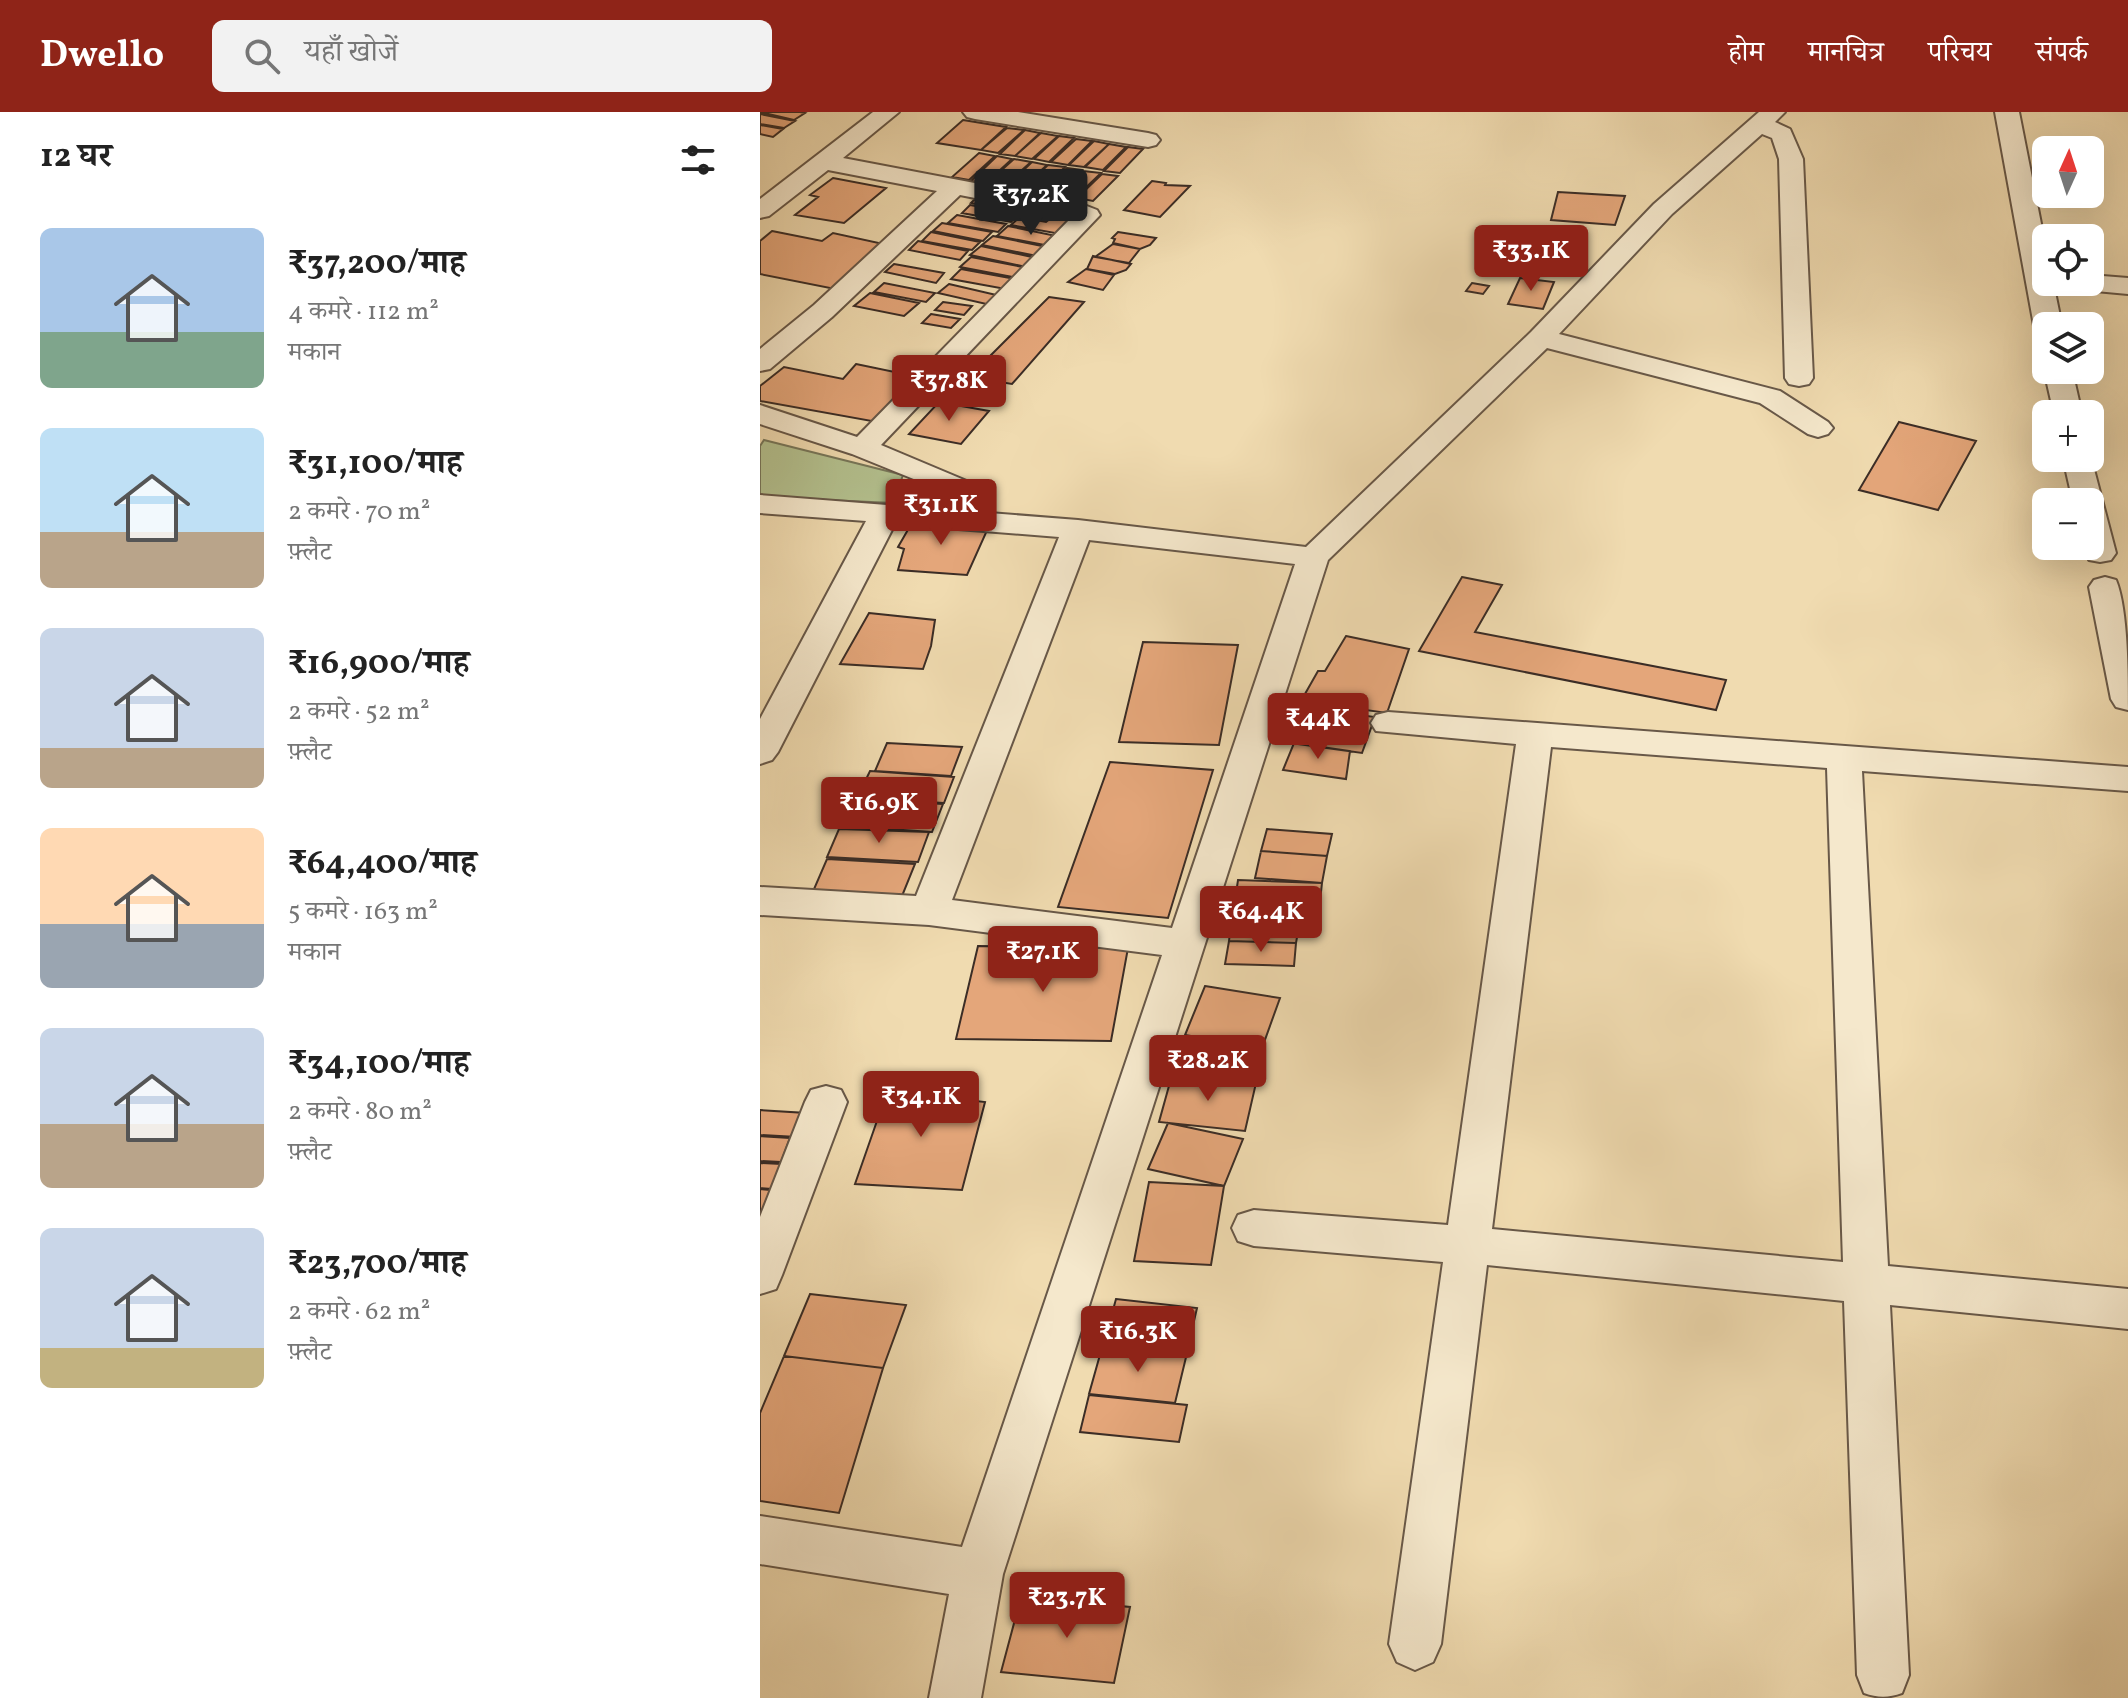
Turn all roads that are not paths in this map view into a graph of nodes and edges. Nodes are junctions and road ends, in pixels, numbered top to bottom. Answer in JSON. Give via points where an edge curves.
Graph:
{"nodes":[{"id":1,"x":887,"y":112,"type":"edge"},
{"id":2,"x":975,"y":112,"type":"edge"},
{"id":3,"x":2007,"y":112,"type":"edge"},
{"id":4,"x":1767,"y":118,"type":"edge"},
{"id":5,"x":1148,"y":140,"type":"dead end"},
{"id":6,"x":825,"y":162,"type":"junction"},
{"id":7,"x":955,"y":187,"type":"junction"},
{"id":8,"x":760,"y":211,"type":"edge"},
{"id":9,"x":2032,"y":236,"type":"edge"},
{"id":10,"x":2104,"y":284,"type":"edge"},
{"id":11,"x":2128,"y":286,"type":"edge"},
{"id":12,"x":1541,"y":338,"type":"junction"},
{"id":13,"x":760,"y":363,"type":"edge"},
{"id":14,"x":1799,"y":378,"type":"dead end"},
{"id":15,"x":760,"y":414,"type":"edge"},
{"id":16,"x":1818,"y":428,"type":"dead end"},
{"id":17,"x":862,"y":448,"type":"junction"},
{"id":18,"x":958,"y":488,"type":"dead end"},
{"id":19,"x":760,"y":504,"type":"edge"},
{"id":20,"x":884,"y":516,"type":"junction"},
{"id":21,"x":1078,"y":529,"type":"junction"},
{"id":22,"x":1313,"y":557,"type":"junction"},
{"id":23,"x":2105,"y":587,"type":"dead end"},
{"id":24,"x":2128,"y":699,"type":"edge"},
{"id":25,"x":1388,"y":723,"type":"dead end"},
{"id":26,"x":1535,"y":735,"type":"junction"},
{"id":27,"x":760,"y":752,"type":"edge"},
{"id":28,"x":1844,"y":760,"type":"junction"},
{"id":29,"x":2128,"y":779,"type":"edge"},
{"id":30,"x":760,"y":901,"type":"edge"},
{"id":31,"x":929,"y":911,"type":"junction"},
{"id":32,"x":1186,"y":944,"type":"junction"},
{"id":33,"x":826,"y":1102,"type":"dead end"},
{"id":34,"x":1254,"y":1228,"type":"dead end"},
{"id":35,"x":1469,"y":1245,"type":"junction"},
{"id":36,"x":760,"y":1275,"type":"edge"},
{"id":37,"x":1867,"y":1282,"type":"junction"},
{"id":38,"x":2128,"y":1309,"type":"edge"},
{"id":39,"x":760,"y":1540,"type":"edge"},
{"id":40,"x":978,"y":1574,"type":"junction"},
{"id":41,"x":1415,"y":1644,"type":"dead end"},
{"id":42,"x":1883,"y":1675,"type":"dead end"},
{"id":43,"x":955,"y":1698,"type":"edge"}],
"edges":[{"from":1,"to":6,"type":"street"},
{"from":2,"to":5,"type":"street"},
{"from":3,"to":9,"type":"street"},
{"from":4,"to":12,"type":"street","via":[[1663,209]]},
{"from":4,"to":14,"type":"street","via":[[1782,134],[1791,159]]},
{"from":6,"to":7,"type":"street"},
{"from":6,"to":8,"type":"street"},
{"from":7,"to":13,"type":"street"},
{"from":7,"to":17,"type":"street","via":[[1088,215]]},
{"from":10,"to":11,"type":"street"},
{"from":12,"to":16,"type":"street","via":[[1770,397]]},
{"from":12,"to":22,"type":"street"},
{"from":15,"to":17,"type":"street"},
{"from":17,"to":18,"type":"street"},
{"from":19,"to":20,"type":"street"},
{"from":20,"to":21,"type":"street"},
{"from":20,"to":27,"type":"street"},
{"from":21,"to":22,"type":"street"},
{"from":21,"to":31,"type":"street"},
{"from":22,"to":32,"type":"street"},
{"from":23,"to":24,"type":"street"},
{"from":25,"to":26,"type":"street"},
{"from":26,"to":28,"type":"street"},
{"from":26,"to":35,"type":"street"},
{"from":28,"to":29,"type":"street"},
{"from":28,"to":37,"type":"street"},
{"from":30,"to":31,"type":"street"},
{"from":31,"to":32,"type":"street"},
{"from":32,"to":40,"type":"street"},
{"from":33,"to":36,"type":"street"},
{"from":34,"to":35,"type":"street"},
{"from":35,"to":37,"type":"street"},
{"from":35,"to":41,"type":"street"},
{"from":37,"to":38,"type":"street"},
{"from":37,"to":42,"type":"street"},
{"from":39,"to":40,"type":"street"},
{"from":40,"to":43,"type":"street"}]}
